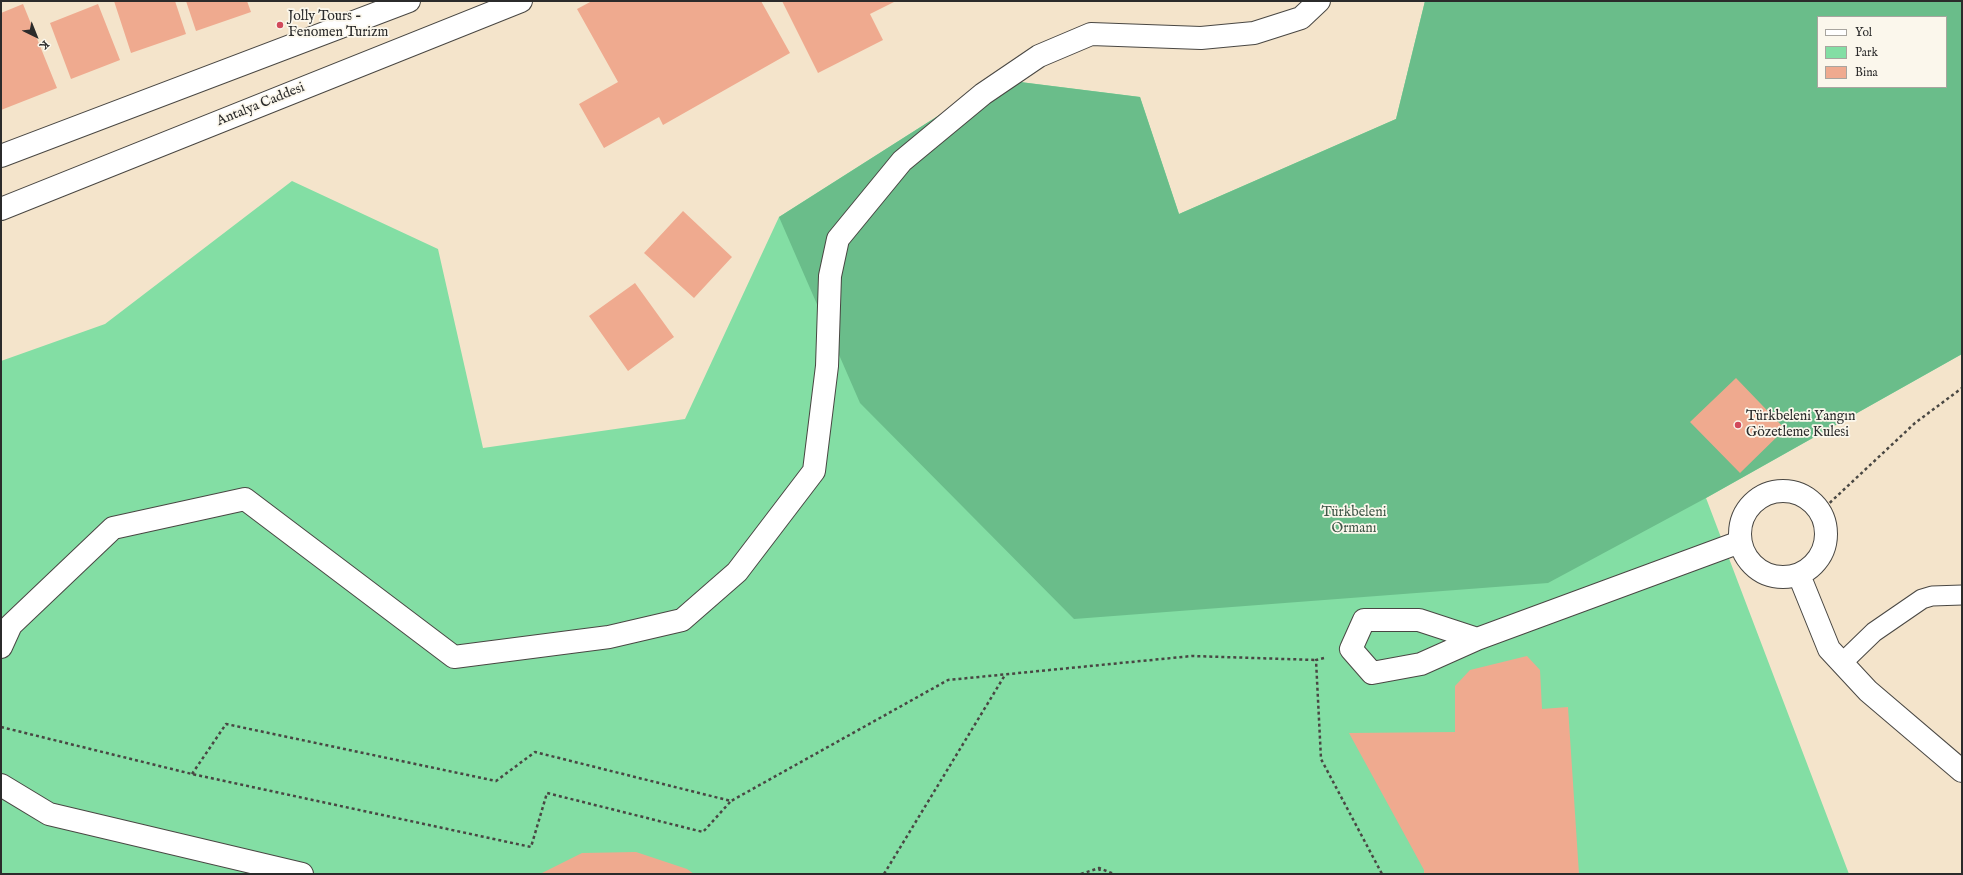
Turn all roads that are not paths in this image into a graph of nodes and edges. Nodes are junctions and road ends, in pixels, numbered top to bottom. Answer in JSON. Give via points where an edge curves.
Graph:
{"nodes":[{"id":1,"x":408,"y":1,"type":"edge"},
{"id":2,"x":521,"y":1,"type":"edge"},
{"id":3,"x":1319,"y":1,"type":"edge"},
{"id":4,"x":1,"y":156,"type":"edge"},
{"id":5,"x":1,"y":209,"type":"edge"},
{"id":6,"x":1740,"y":542,"type":"junction"},
{"id":7,"x":1799,"y":574,"type":"junction"},
{"id":8,"x":1962,"y":595,"type":"edge"},
{"id":9,"x":1477,"y":639,"type":"junction"},
{"id":10,"x":1,"y":647,"type":"edge"},
{"id":11,"x":1842,"y":663,"type":"junction"},
{"id":12,"x":1962,"y":771,"type":"edge"},
{"id":13,"x":1,"y":786,"type":"edge"},
{"id":14,"x":267,"y":871,"type":"edge"},
{"id":15,"x":302,"y":874,"type":"edge"}],
"edges":[{"from":1,"to":4,"type":"street"},
{"from":2,"to":5,"type":"street","name":"Antalya Caddesi"},
{"from":3,"to":10,"type":"street","via":[[1301,18],[1254,33],[1201,38],[1091,34],[1039,56],[983,94],[902,161],[838,239],[830,276],[826,366],[814,471],[737,572],[682,620],[609,637],[454,657],[245,499],[113,528],[11,625]]},
{"from":6,"to":7,"type":"street","via":[[1745,556],[1755,568],[1769,575],[1784,578]]},
{"from":6,"to":7,"type":"street","via":[[1739,527],[1744,513],[1754,501],[1767,493],[1782,490],[1797,492],[1811,499],[1821,511],[1826,525],[1826,540],[1822,554],[1812,566]]},
{"from":6,"to":9,"type":"street"},
{"from":7,"to":11,"type":"street","via":[[1829,649]]},
{"from":8,"to":11,"type":"lane","via":[[1922,599],[1874,632]]},
{"from":9,"to":9,"type":"street","via":[[1419,620],[1364,620],[1351,649],[1372,673],[1422,664]]},
{"from":11,"to":12,"type":"street","via":[[1868,692]]},
{"from":13,"to":14,"type":"street","via":[[49,814]]},
{"from":14,"to":15,"type":"street"}]}
